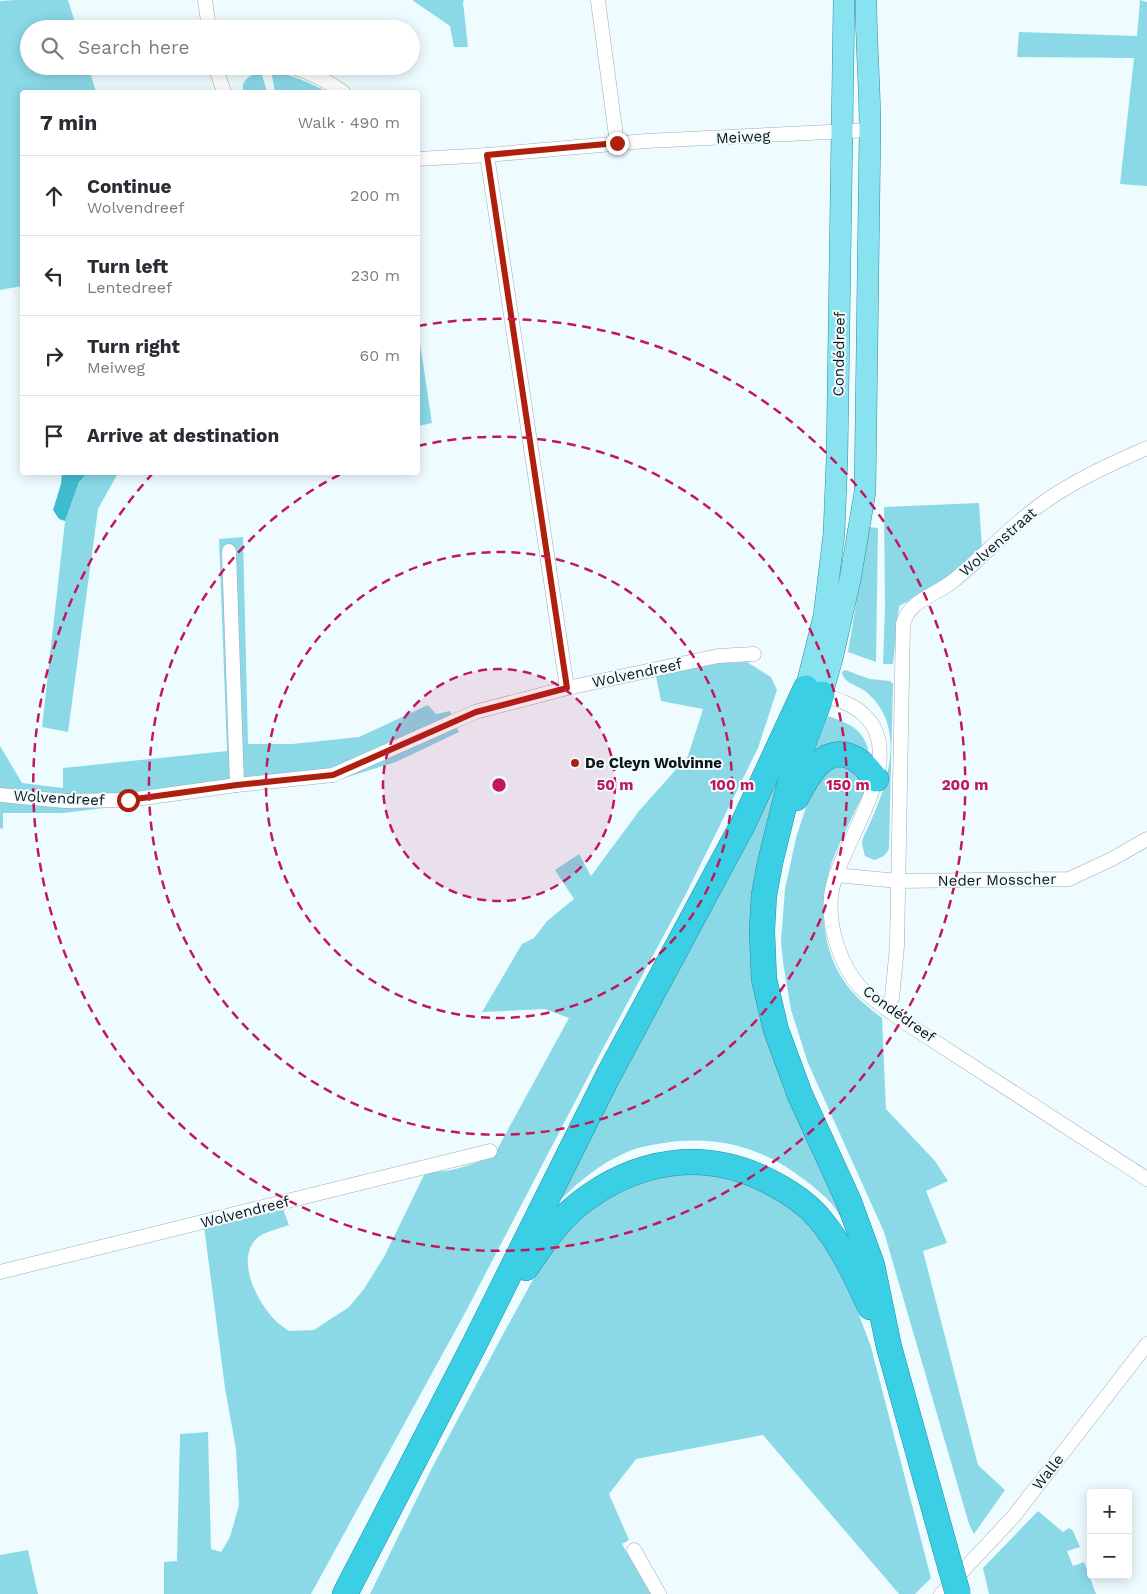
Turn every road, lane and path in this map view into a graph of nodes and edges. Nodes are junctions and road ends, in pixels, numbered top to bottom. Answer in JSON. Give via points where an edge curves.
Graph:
{"nodes":[{"id":1,"x":205,"y":0,"type":"edge"},
{"id":2,"x":844,"y":0,"type":"edge"},
{"id":3,"x":866,"y":0,"type":"edge"},
{"id":4,"x":598,"y":1,"type":"edge"},
{"id":5,"x":208,"y":20,"type":"edge"},
{"id":6,"x":218,"y":75,"type":"edge"},
{"id":7,"x":315,"y":75,"type":"edge"},
{"id":8,"x":223,"y":90,"type":"edge"},
{"id":9,"x":340,"y":90,"type":"edge"},
{"id":10,"x":870,"y":130,"type":"junction"},
{"id":11,"x":842,"y":132,"type":"junction"},
{"id":12,"x":617,"y":143,"type":"junction"},
{"id":13,"x":487,"y":155,"type":"junction"},
{"id":14,"x":420,"y":159,"type":"edge"},
{"id":15,"x":1147,"y":448,"type":"edge"},
{"id":16,"x":229,"y":551,"type":"dead end"},
{"id":17,"x":754,"y":654,"type":"dead end"},
{"id":18,"x":902,"y":674,"type":"joint"},
{"id":19,"x":567,"y":688,"type":"junction"},
{"id":20,"x":814,"y":691,"type":"junction"},
{"id":21,"x":876,"y":779,"type":"junction"},
{"id":22,"x":237,"y":785,"type":"junction"},
{"id":23,"x":0,"y":795,"type":"edge"},
{"id":24,"x":779,"y":826,"type":"junction"},
{"id":25,"x":1147,"y":839,"type":"edge"},
{"id":26,"x":836,"y":875,"type":"junction"},
{"id":27,"x":898,"y":882,"type":"junction"},
{"id":28,"x":892,"y":998,"type":"dead end"},
{"id":29,"x":490,"y":1151,"type":"dead end"},
{"id":30,"x":1147,"y":1179,"type":"edge"},
{"id":31,"x":0,"y":1272,"type":"edge"},
{"id":32,"x":1147,"y":1344,"type":"edge"},
{"id":33,"x":474,"y":1345,"type":"junction"},
{"id":34,"x":889,"y":1347,"type":"junction"},
{"id":35,"x":634,"y":1550,"type":"dead end"},
{"id":36,"x":345,"y":1590,"type":"edge"},
{"id":37,"x":659,"y":1594,"type":"edge"},
{"id":38,"x":941,"y":1594,"type":"edge"},
{"id":39,"x":958,"y":1594,"type":"edge"}],
"edges":[{"from":1,"to":5,"type":"street"},
{"from":2,"to":11,"type":"main road","name":"Condédreef"},
{"from":3,"to":10,"type":"main road","name":"Condédreef"},
{"from":4,"to":12,"type":"street"},
{"from":6,"to":8,"type":"street"},
{"from":7,"to":9,"type":"street"},
{"from":10,"to":11,"type":"street","name":"Meiweg"},
{"from":10,"to":20,"type":"main road","name":"Condédreef","via":[[865,492],[832,659]]},
{"from":11,"to":12,"type":"street","name":"Meiweg"},
{"from":11,"to":20,"type":"main road","name":"Condédreef","via":[[834,533]]},
{"from":12,"to":13,"type":"street","name":"Meiweg"},
{"from":13,"to":14,"type":"street","name":"Meiweg"},
{"from":13,"to":19,"type":"street"},
{"from":15,"to":18,"type":"street","name":"Wolvenstraat","via":[[1093,472],[1051,497],[950,583],[913,605],[902,624]]},
{"from":16,"to":22,"type":"street"},
{"from":17,"to":19,"type":"street","name":"Wolvendreef","via":[[718,656]]},
{"from":18,"to":27,"type":"street","name":"Condédreef"},
{"from":19,"to":22,"type":"street","name":"Wolvendreef","via":[[476,712],[333,775]]},
{"from":20,"to":21,"type":"street","name":"Condédreef","via":[[864,714],[875,729],[881,748]]},
{"from":20,"to":24,"type":"highway"},
{"from":20,"to":33,"type":"highway","via":[[608,1076]]},
{"from":21,"to":24,"type":"highway","via":[[861,762],[850,757],[835,754],[827,757],[812,770]]},
{"from":21,"to":26,"type":"street","name":"Condédreef"},
{"from":22,"to":23,"type":"street","name":"Wolvendreef","via":[[128,800],[65,801]]},
{"from":24,"to":34,"type":"highway","via":[[764,895],[764,979],[776,1030],[800,1095],[849,1202],[872,1265]]},
{"from":25,"to":27,"type":"street","name":"Neder Mosscher","via":[[1069,879]]},
{"from":26,"to":27,"type":"street","name":"Neder Mosscher"},
{"from":26,"to":30,"type":"street","name":"Condédreef","via":[[831,895],[834,936],[860,987],[906,1023]]},
{"from":27,"to":28,"type":"street","name":"Condédreef"},
{"from":29,"to":31,"type":"street","name":"Wolvendreef"},
{"from":32,"to":38,"type":"street","name":"Walle","via":[[1014,1516]]},
{"from":33,"to":34,"type":"highway","via":[[538,1250],[577,1205],[635,1171],[661,1164],[689,1162],[738,1168],[800,1200],[833,1238],[856,1276]]},
{"from":33,"to":36,"type":"highway"},
{"from":34,"to":39,"type":"highway","bridge":true},
{"from":35,"to":37,"type":"street"}]}
